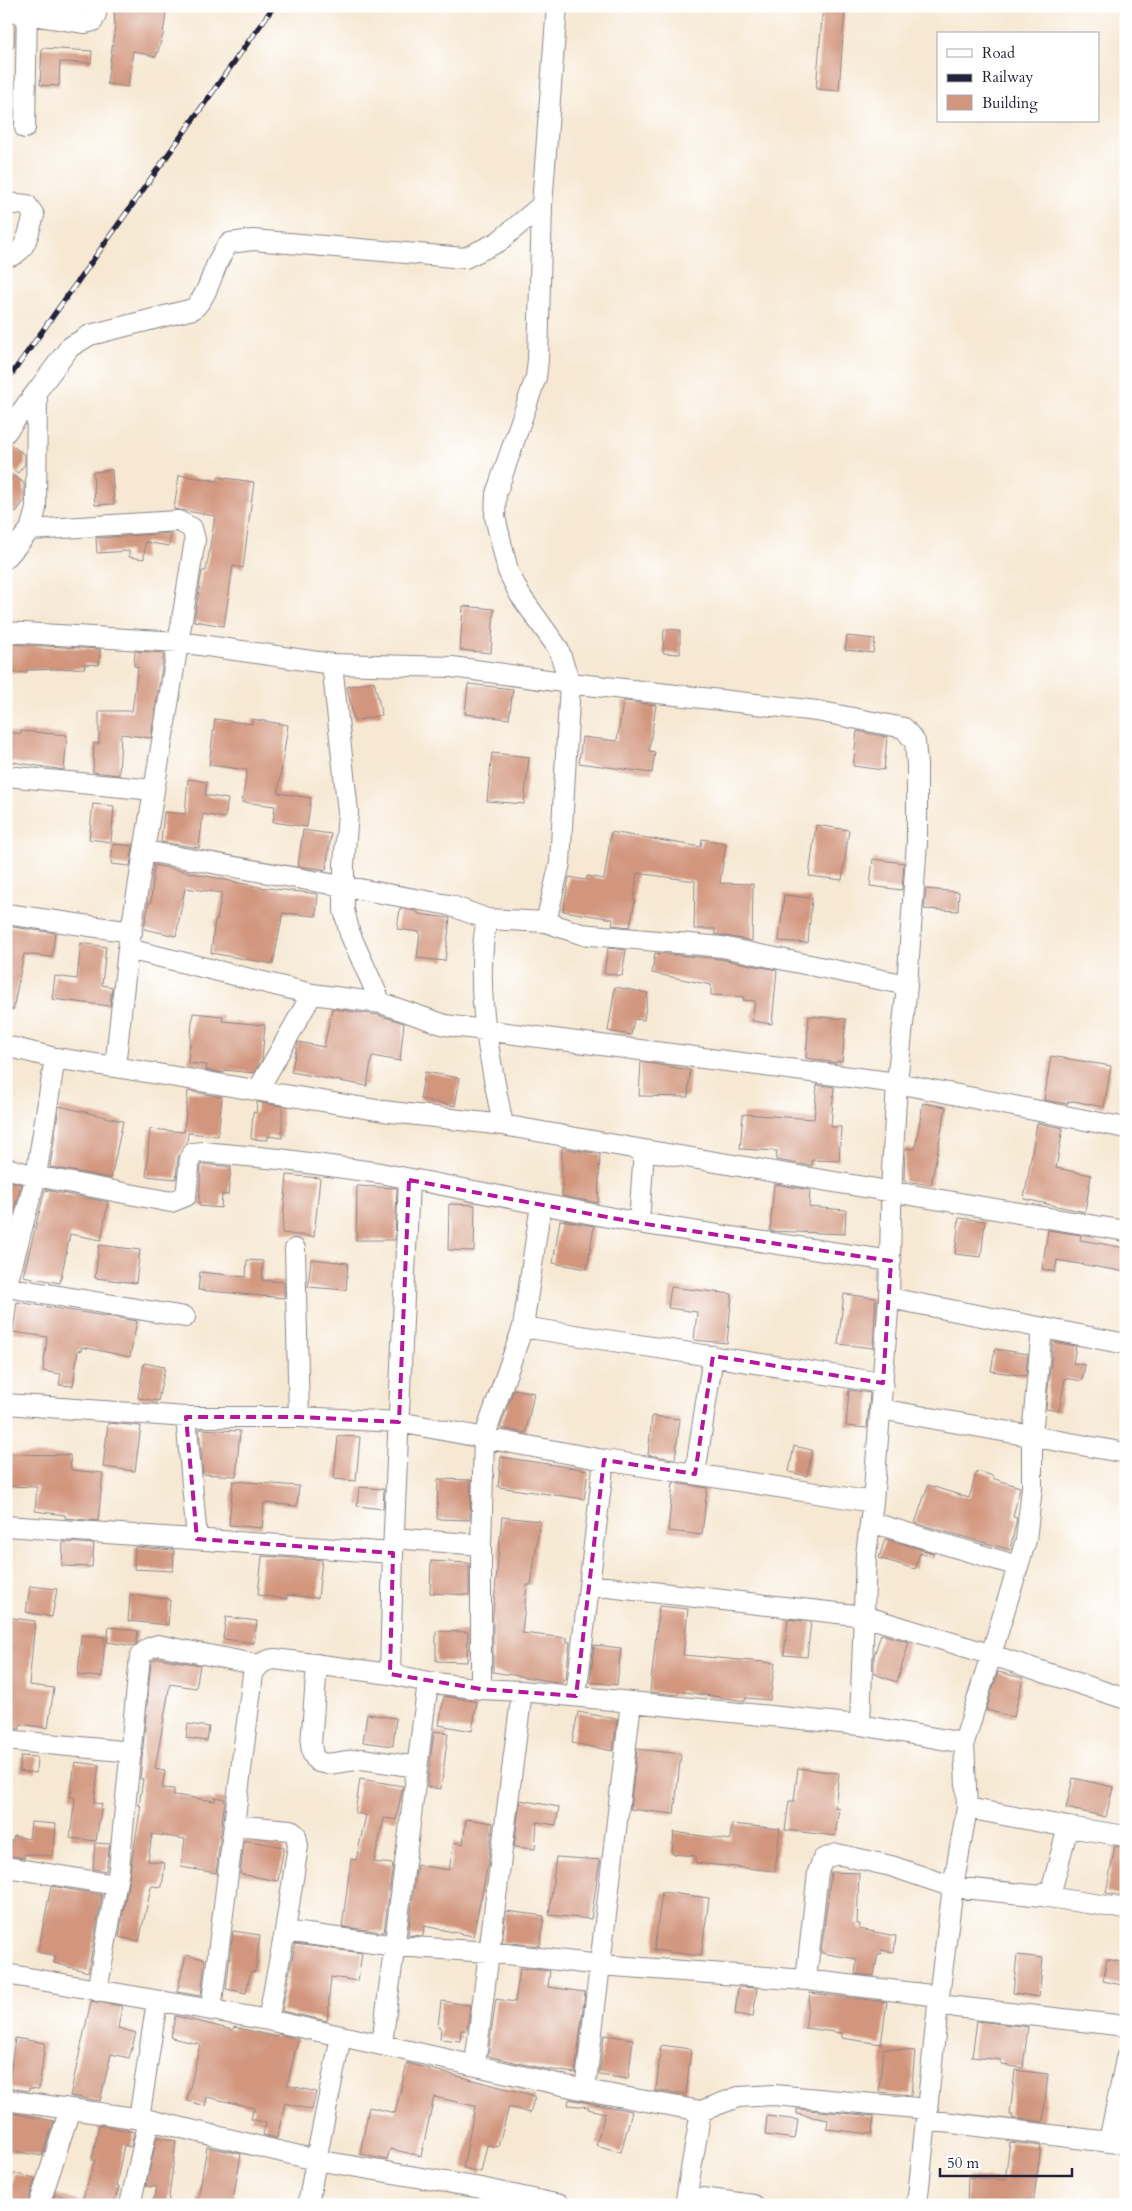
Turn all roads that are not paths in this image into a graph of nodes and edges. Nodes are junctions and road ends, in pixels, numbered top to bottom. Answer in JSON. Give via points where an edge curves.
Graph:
{"nodes":[{"id":1,"x":96,"y":6,"type":"edge"},
{"id":2,"x":557,"y":6,"type":"edge"},
{"id":3,"x":27,"y":10,"type":"edge"},
{"id":4,"x":6,"y":11,"type":"edge"},
{"id":5,"x":25,"y":128,"type":"dead end"},
{"id":6,"x":6,"y":203,"type":"edge"},
{"id":7,"x":542,"y":205,"type":"junction"},
{"id":8,"x":6,"y":257,"type":"edge"},
{"id":9,"x":37,"y":391,"type":"junction"},
{"id":10,"x":6,"y":432,"type":"edge"},
{"id":11,"x":30,"y":530,"type":"junction"},
{"id":12,"x":6,"y":558,"type":"edge"},
{"id":13,"x":6,"y":632,"type":"edge"},
{"id":14,"x":179,"y":642,"type":"junction"},
{"id":15,"x":332,"y":664,"type":"junction"},
{"id":16,"x":570,"y":682,"type":"junction"},
{"id":17,"x":6,"y":776,"type":"edge"},
{"id":18,"x":154,"y":790,"type":"junction"},
{"id":19,"x":145,"y":851,"type":"junction"},
{"id":20,"x":344,"y":887,"type":"junction"},
{"id":21,"x":6,"y":914,"type":"edge"},
{"id":22,"x":487,"y":919,"type":"junction"},
{"id":23,"x":546,"y":922,"type":"junction"},
{"id":24,"x":130,"y":940,"type":"junction"},
{"id":25,"x":907,"y":986,"type":"junction"},
{"id":26,"x":312,"y":994,"type":"junction"},
{"id":27,"x":381,"y":1003,"type":"junction"},
{"id":28,"x":484,"y":1031,"type":"junction"},
{"id":29,"x":6,"y":1046,"type":"edge"},
{"id":30,"x":55,"y":1058,"type":"junction"},
{"id":31,"x":115,"y":1067,"type":"junction"},
{"id":32,"x":897,"y":1083,"type":"junction"},
{"id":33,"x":258,"y":1090,"type":"junction"},
{"id":34,"x":503,"y":1126,"type":"junction"},
{"id":35,"x":1126,"y":1128,"type":"edge"},
{"id":36,"x":644,"y":1150,"type":"junction"},
{"id":37,"x":6,"y":1168,"type":"edge"},
{"id":38,"x":36,"y":1176,"type":"junction"},
{"id":39,"x":409,"y":1180,"type":"junction"},
{"id":40,"x":892,"y":1191,"type":"junction"},
{"id":41,"x":541,"y":1204,"type":"junction"},
{"id":42,"x":639,"y":1223,"type":"junction"},
{"id":43,"x":1126,"y":1231,"type":"edge"},
{"id":44,"x":294,"y":1249,"type":"dead end"},
{"id":45,"x":891,"y":1260,"type":"junction"},
{"id":46,"x":6,"y":1287,"type":"edge"},
{"id":47,"x":889,"y":1298,"type":"junction"},
{"id":48,"x":185,"y":1317,"type":"dead end"},
{"id":49,"x":523,"y":1327,"type":"junction"},
{"id":50,"x":1042,"y":1328,"type":"junction"},
{"id":51,"x":1126,"y":1344,"type":"edge"},
{"id":52,"x":712,"y":1356,"type":"junction"},
{"id":53,"x":883,"y":1383,"type":"junction"},
{"id":54,"x":6,"y":1404,"type":"edge"},
{"id":55,"x":880,"y":1409,"type":"junction"},
{"id":56,"x":299,"y":1416,"type":"junction"},
{"id":57,"x":186,"y":1417,"type":"junction"},
{"id":58,"x":399,"y":1422,"type":"junction"},
{"id":59,"x":1032,"y":1435,"type":"junction"},
{"id":60,"x":484,"y":1438,"type":"junction"},
{"id":61,"x":1126,"y":1452,"type":"edge"},
{"id":62,"x":604,"y":1460,"type":"junction"},
{"id":63,"x":695,"y":1474,"type":"junction"},
{"id":64,"x":872,"y":1502,"type":"junction"},
{"id":65,"x":870,"y":1522,"type":"junction"},
{"id":66,"x":6,"y":1526,"type":"edge"},
{"id":67,"x":197,"y":1539,"type":"junction"},
{"id":68,"x":481,"y":1545,"type":"junction"},
{"id":69,"x":394,"y":1546,"type":"junction"},
{"id":70,"x":1018,"y":1566,"type":"junction"},
{"id":71,"x":590,"y":1585,"type":"junction"},
{"id":72,"x":864,"y":1616,"type":"junction"},
{"id":73,"x":989,"y":1654,"type":"junction"},
{"id":74,"x":317,"y":1664,"type":"junction"},
{"id":75,"x":259,"y":1665,"type":"junction"},
{"id":76,"x":390,"y":1674,"type":"junction"},
{"id":77,"x":428,"y":1682,"type":"junction"},
{"id":78,"x":481,"y":1689,"type":"junction"},
{"id":79,"x":522,"y":1691,"type":"junction"},
{"id":80,"x":576,"y":1696,"type":"junction"},
{"id":81,"x":1126,"y":1699,"type":"edge"},
{"id":82,"x":631,"y":1702,"type":"junction"},
{"id":83,"x":860,"y":1725,"type":"junction"},
{"id":84,"x":6,"y":1740,"type":"edge"},
{"id":85,"x":964,"y":1742,"type":"junction"},
{"id":86,"x":132,"y":1752,"type":"junction"},
{"id":87,"x":417,"y":1767,"type":"junction"},
{"id":88,"x":967,"y":1808,"type":"junction"},
{"id":89,"x":234,"y":1825,"type":"junction"},
{"id":90,"x":1068,"y":1827,"type":"junction"},
{"id":91,"x":1126,"y":1836,"type":"edge"},
{"id":92,"x":6,"y":1867,"type":"edge"},
{"id":93,"x":116,"y":1885,"type":"junction"},
{"id":94,"x":953,"y":1887,"type":"junction"},
{"id":95,"x":1042,"y":1896,"type":"junction"},
{"id":96,"x":1126,"y":1909,"type":"edge"},
{"id":97,"x":285,"y":1931,"type":"junction"},
{"id":98,"x":396,"y":1946,"type":"junction"},
{"id":99,"x":489,"y":1952,"type":"junction"},
{"id":100,"x":600,"y":1965,"type":"junction"},
{"id":101,"x":6,"y":1974,"type":"edge"},
{"id":102,"x":806,"y":1980,"type":"junction"},
{"id":103,"x":98,"y":1991,"type":"junction"},
{"id":104,"x":157,"y":2001,"type":"junction"},
{"id":105,"x":939,"y":2001,"type":"junction"},
{"id":106,"x":211,"y":2010,"type":"junction"},
{"id":107,"x":268,"y":2020,"type":"junction"},
{"id":108,"x":1126,"y":2026,"type":"edge"},
{"id":109,"x":341,"y":2036,"type":"junction"},
{"id":110,"x":382,"y":2044,"type":"junction"},
{"id":111,"x":1126,"y":2058,"type":"edge"},
{"id":112,"x":475,"y":2064,"type":"junction"},
{"id":113,"x":586,"y":2090,"type":"junction"},
{"id":114,"x":6,"y":2100,"type":"edge"},
{"id":115,"x":70,"y":2109,"type":"junction"},
{"id":116,"x":701,"y":2111,"type":"junction"},
{"id":117,"x":927,"y":2115,"type":"junction"},
{"id":118,"x":144,"y":2120,"type":"junction"},
{"id":119,"x":1117,"y":2143,"type":"edge"},
{"id":120,"x":316,"y":2160,"type":"junction"},
{"id":121,"x":686,"y":2200,"type":"edge"},
{"id":122,"x":39,"y":2205,"type":"edge"},
{"id":123,"x":130,"y":2205,"type":"edge"},
{"id":124,"x":308,"y":2205,"type":"edge"},
{"id":125,"x":560,"y":2205,"type":"edge"},
{"id":126,"x":753,"y":2205,"type":"edge"},
{"id":127,"x":917,"y":2205,"type":"edge"}],
"edges":[{"from":1,"to":3,"type":"street","via":[[93,21],[85,23]]},
{"from":2,"to":7,"type":"street"},
{"from":3,"to":4,"type":"street"},
{"from":3,"to":5,"type":"street"},
{"from":6,"to":8,"type":"street","via":[[27,205],[34,215],[22,251],[16,256]]},
{"from":7,"to":9,"type":"street","via":[[498,242],[465,258],[253,240],[230,243],[222,251],[200,303],[193,309],[90,335],[70,347]]},
{"from":7,"to":16,"type":"street","via":[[536,377],[496,494],[495,517],[508,571],[520,595],[558,648]]},
{"from":9,"to":10,"type":"street"},
{"from":9,"to":11,"type":"street","via":[[36,509]]},
{"from":11,"to":12,"type":"street"},
{"from":11,"to":14,"type":"street","via":[[161,521],[178,521],[192,528],[195,540]]},
{"from":13,"to":14,"type":"street"},
{"from":14,"to":15,"type":"street"},
{"from":14,"to":18,"type":"street"},
{"from":15,"to":16,"type":"street","via":[[452,667]]},
{"from":15,"to":20,"type":"street","via":[[348,812]]},
{"from":16,"to":23,"type":"street","via":[[560,863]]},
{"from":16,"to":25,"type":"street","via":[[817,711],[904,728],[915,742],[917,784],[917,842]]},
{"from":17,"to":18,"type":"street"},
{"from":18,"to":19,"type":"street"},
{"from":19,"to":20,"type":"street"},
{"from":19,"to":24,"type":"street"},
{"from":20,"to":22,"type":"street","via":[[449,905]]},
{"from":20,"to":27,"type":"street","via":[[344,910],[350,934]]},
{"from":21,"to":24,"type":"street"},
{"from":22,"to":23,"type":"street"},
{"from":22,"to":28,"type":"street","via":[[482,946]]},
{"from":23,"to":25,"type":"street","via":[[581,934],[722,946]]},
{"from":24,"to":26,"type":"street"},
{"from":24,"to":31,"type":"street"},
{"from":25,"to":32,"type":"street"},
{"from":26,"to":27,"type":"street"},
{"from":26,"to":33,"type":"street"},
{"from":27,"to":28,"type":"street","via":[[445,1025]]},
{"from":28,"to":32,"type":"street"},
{"from":28,"to":34,"type":"street"},
{"from":29,"to":30,"type":"street"},
{"from":30,"to":31,"type":"street"},
{"from":30,"to":38,"type":"street"},
{"from":31,"to":33,"type":"street"},
{"from":32,"to":35,"type":"street"},
{"from":32,"to":40,"type":"street"},
{"from":33,"to":34,"type":"street","via":[[383,1111]]},
{"from":34,"to":36,"type":"street"},
{"from":36,"to":40,"type":"street"},
{"from":36,"to":42,"type":"street"},
{"from":37,"to":38,"type":"street"},
{"from":38,"to":39,"type":"street","via":[[171,1202],[186,1196],[190,1159],[193,1153],[203,1152],[380,1173]]},
{"from":38,"to":46,"type":"street"},
{"from":39,"to":41,"type":"street"},
{"from":39,"to":58,"type":"street"},
{"from":40,"to":43,"type":"street"},
{"from":40,"to":45,"type":"street"},
{"from":41,"to":42,"type":"street"},
{"from":41,"to":49,"type":"street"},
{"from":42,"to":45,"type":"street"},
{"from":44,"to":56,"type":"street"},
{"from":45,"to":47,"type":"street"},
{"from":46,"to":48,"type":"street"},
{"from":47,"to":50,"type":"street"},
{"from":47,"to":53,"type":"street"},
{"from":49,"to":52,"type":"street"},
{"from":49,"to":60,"type":"street"},
{"from":50,"to":51,"type":"street"},
{"from":50,"to":59,"type":"street"},
{"from":52,"to":53,"type":"street"},
{"from":52,"to":63,"type":"street"},
{"from":53,"to":55,"type":"street"},
{"from":54,"to":57,"type":"street"},
{"from":55,"to":59,"type":"street"},
{"from":55,"to":64,"type":"street"},
{"from":56,"to":57,"type":"street"},
{"from":56,"to":58,"type":"street"},
{"from":57,"to":67,"type":"street"},
{"from":58,"to":60,"type":"street"},
{"from":58,"to":69,"type":"street"},
{"from":59,"to":61,"type":"street"},
{"from":59,"to":70,"type":"street","via":[[1032,1488],[1026,1540]]},
{"from":60,"to":62,"type":"street"},
{"from":60,"to":68,"type":"street"},
{"from":62,"to":63,"type":"street"},
{"from":62,"to":71,"type":"street"},
{"from":63,"to":64,"type":"street"},
{"from":64,"to":65,"type":"street"},
{"from":65,"to":70,"type":"street"},
{"from":65,"to":72,"type":"street"},
{"from":66,"to":67,"type":"street"},
{"from":67,"to":69,"type":"street"},
{"from":68,"to":69,"type":"street"},
{"from":68,"to":78,"type":"street"},
{"from":69,"to":76,"type":"street"},
{"from":70,"to":73,"type":"street"},
{"from":71,"to":72,"type":"street"},
{"from":71,"to":80,"type":"street"},
{"from":72,"to":73,"type":"street"},
{"from":72,"to":83,"type":"street"},
{"from":73,"to":81,"type":"street"},
{"from":73,"to":85,"type":"street"},
{"from":74,"to":75,"type":"street","via":[[267,1659]]},
{"from":74,"to":76,"type":"street"},
{"from":74,"to":87,"type":"street","via":[[311,1745],[318,1762],[328,1764],[362,1759]]},
{"from":75,"to":86,"type":"street","via":[[158,1645],[149,1648],[140,1656]]},
{"from":75,"to":89,"type":"street","via":[[253,1674]]},
{"from":76,"to":77,"type":"street"},
{"from":77,"to":78,"type":"street"},
{"from":77,"to":87,"type":"street"},
{"from":78,"to":79,"type":"street"},
{"from":79,"to":80,"type":"street"},
{"from":79,"to":99,"type":"street"},
{"from":80,"to":82,"type":"street"},
{"from":82,"to":83,"type":"street"},
{"from":82,"to":100,"type":"street"},
{"from":83,"to":85,"type":"street"},
{"from":84,"to":86,"type":"street"},
{"from":85,"to":88,"type":"street"},
{"from":86,"to":93,"type":"street"},
{"from":87,"to":98,"type":"street"},
{"from":88,"to":90,"type":"street"},
{"from":88,"to":94,"type":"street"},
{"from":89,"to":97,"type":"street","via":[[290,1830],[296,1835],[298,1846]]},
{"from":89,"to":106,"type":"street"},
{"from":90,"to":91,"type":"street"},
{"from":90,"to":95,"type":"street","via":[[1052,1888]]},
{"from":92,"to":93,"type":"street"},
{"from":93,"to":103,"type":"street"},
{"from":94,"to":95,"type":"street"},
{"from":94,"to":102,"type":"street","via":[[891,1866],[837,1854],[823,1859],[818,1872]]},
{"from":94,"to":105,"type":"street"},
{"from":95,"to":96,"type":"street"},
{"from":97,"to":98,"type":"street"},
{"from":97,"to":107,"type":"street"},
{"from":98,"to":99,"type":"street"},
{"from":98,"to":110,"type":"street"},
{"from":99,"to":100,"type":"street"},
{"from":99,"to":112,"type":"street"},
{"from":100,"to":102,"type":"street"},
{"from":100,"to":113,"type":"street"},
{"from":101,"to":103,"type":"street"},
{"from":102,"to":105,"type":"street"},
{"from":103,"to":104,"type":"street"},
{"from":104,"to":106,"type":"street"},
{"from":104,"to":118,"type":"street"},
{"from":105,"to":108,"type":"street"},
{"from":105,"to":117,"type":"street"},
{"from":106,"to":107,"type":"street"},
{"from":107,"to":109,"type":"street"},
{"from":109,"to":110,"type":"street"},
{"from":109,"to":120,"type":"street"},
{"from":110,"to":112,"type":"street"},
{"from":111,"to":119,"type":"street"},
{"from":112,"to":113,"type":"street"},
{"from":113,"to":116,"type":"street"},
{"from":114,"to":115,"type":"street"},
{"from":115,"to":118,"type":"street"},
{"from":115,"to":122,"type":"street"},
{"from":116,"to":117,"type":"street","via":[[738,2097],[774,2094]]},
{"from":116,"to":121,"type":"street"},
{"from":117,"to":119,"type":"street"},
{"from":117,"to":127,"type":"street"},
{"from":118,"to":120,"type":"street"},
{"from":118,"to":123,"type":"street"},
{"from":120,"to":124,"type":"street"},
{"from":120,"to":125,"type":"street"},
{"from":121,"to":126,"type":"street"}]}
